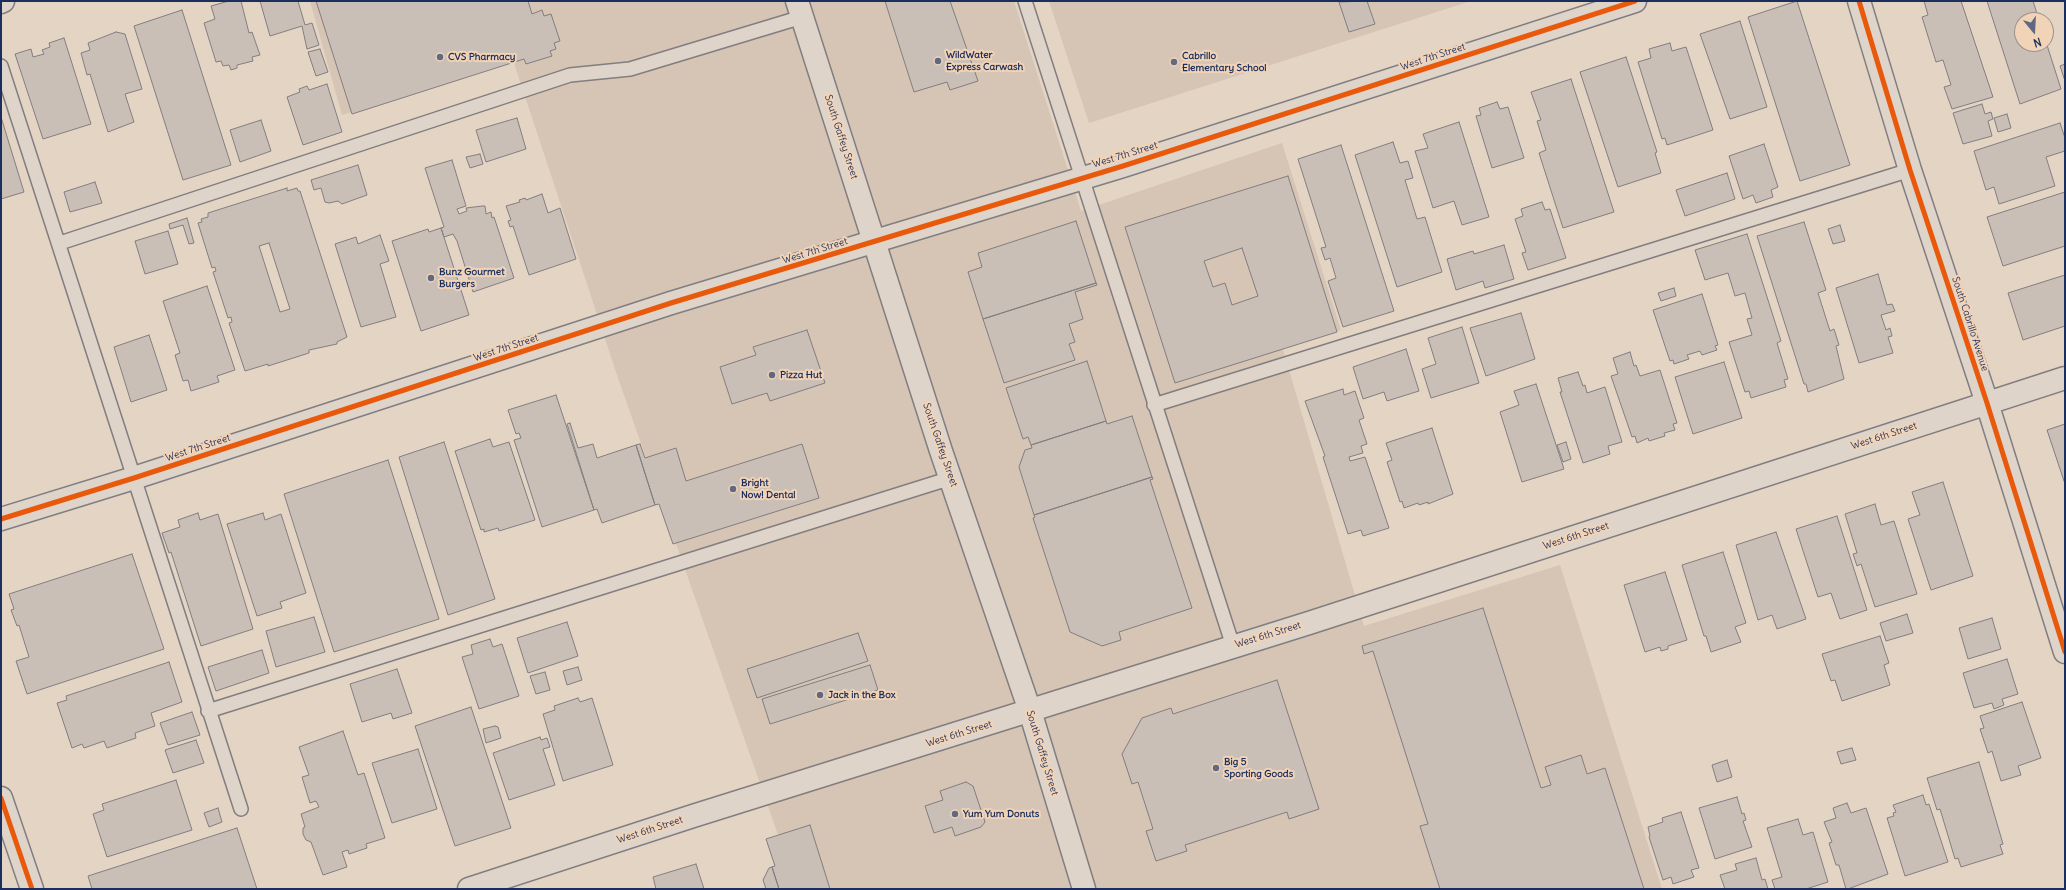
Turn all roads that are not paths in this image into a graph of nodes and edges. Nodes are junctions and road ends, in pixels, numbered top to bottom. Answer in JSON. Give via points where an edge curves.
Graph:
{"nodes":[{"id":1,"x":1025,"y":1,"type":"edge"},
{"id":2,"x":1635,"y":1,"type":"edge"},
{"id":3,"x":1859,"y":1,"type":"edge"},
{"id":4,"x":799,"y":9,"type":"edge"},
{"id":5,"x":1,"y":66,"type":"edge"},
{"id":6,"x":1910,"y":170,"type":"junction"},
{"id":7,"x":1082,"y":177,"type":"junction"},
{"id":8,"x":875,"y":242,"type":"junction"},
{"id":9,"x":60,"y":243,"type":"junction"},
{"id":10,"x":2065,"y":378,"type":"edge"},
{"id":11,"x":1987,"y":403,"type":"junction"},
{"id":12,"x":1154,"y":405,"type":"junction"},
{"id":13,"x":134,"y":478,"type":"junction"},
{"id":14,"x":951,"y":478,"type":"junction"},
{"id":15,"x":1,"y":519,"type":"edge"},
{"id":16,"x":1233,"y":646,"type":"junction"},
{"id":17,"x":2065,"y":652,"type":"edge"},
{"id":18,"x":208,"y":711,"type":"junction"},
{"id":19,"x":1030,"y":712,"type":"junction"},
{"id":20,"x":1,"y":798,"type":"edge"},
{"id":21,"x":241,"y":809,"type":"dead end"},
{"id":22,"x":32,"y":889,"type":"edge"},
{"id":23,"x":469,"y":889,"type":"edge"},
{"id":24,"x":1084,"y":889,"type":"edge"}],
"edges":[{"from":1,"to":7,"type":"lane"},
{"from":2,"to":7,"type":"street","name":"West 7th Street"},
{"from":3,"to":6,"type":"street","name":"South Cabrillo Avenue"},
{"from":4,"to":8,"type":"street","name":"South Gaffey Street"},
{"from":4,"to":9,"type":"lane","via":[[630,69],[570,75]]},
{"from":5,"to":9,"type":"lane"},
{"from":6,"to":11,"type":"street","name":"South Cabrillo Avenue"},
{"from":6,"to":12,"type":"lane"},
{"from":7,"to":8,"type":"street","name":"West 7th Street"},
{"from":7,"to":12,"type":"lane"},
{"from":8,"to":13,"type":"street","name":"West 7th Street","via":[[671,303]]},
{"from":8,"to":14,"type":"street","name":"South Gaffey Street","via":[[940,451]]},
{"from":9,"to":13,"type":"lane"},
{"from":10,"to":11,"type":"street","name":"West 6th Street"},
{"from":11,"to":16,"type":"street","name":"West 6th Street"},
{"from":11,"to":17,"type":"street","name":"South Cabrillo Avenue"},
{"from":12,"to":16,"type":"lane"},
{"from":13,"to":15,"type":"street","name":"West 7th Street"},
{"from":13,"to":18,"type":"lane"},
{"from":14,"to":18,"type":"lane"},
{"from":14,"to":19,"type":"street","name":"South Gaffey Street"},
{"from":16,"to":19,"type":"street","name":"West 6th Street"},
{"from":18,"to":21,"type":"lane"},
{"from":19,"to":23,"type":"street","name":"West 6th Street","via":[[693,816]]},
{"from":19,"to":24,"type":"street","name":"South Gaffey Street"},
{"from":20,"to":22,"type":"street"}]}
